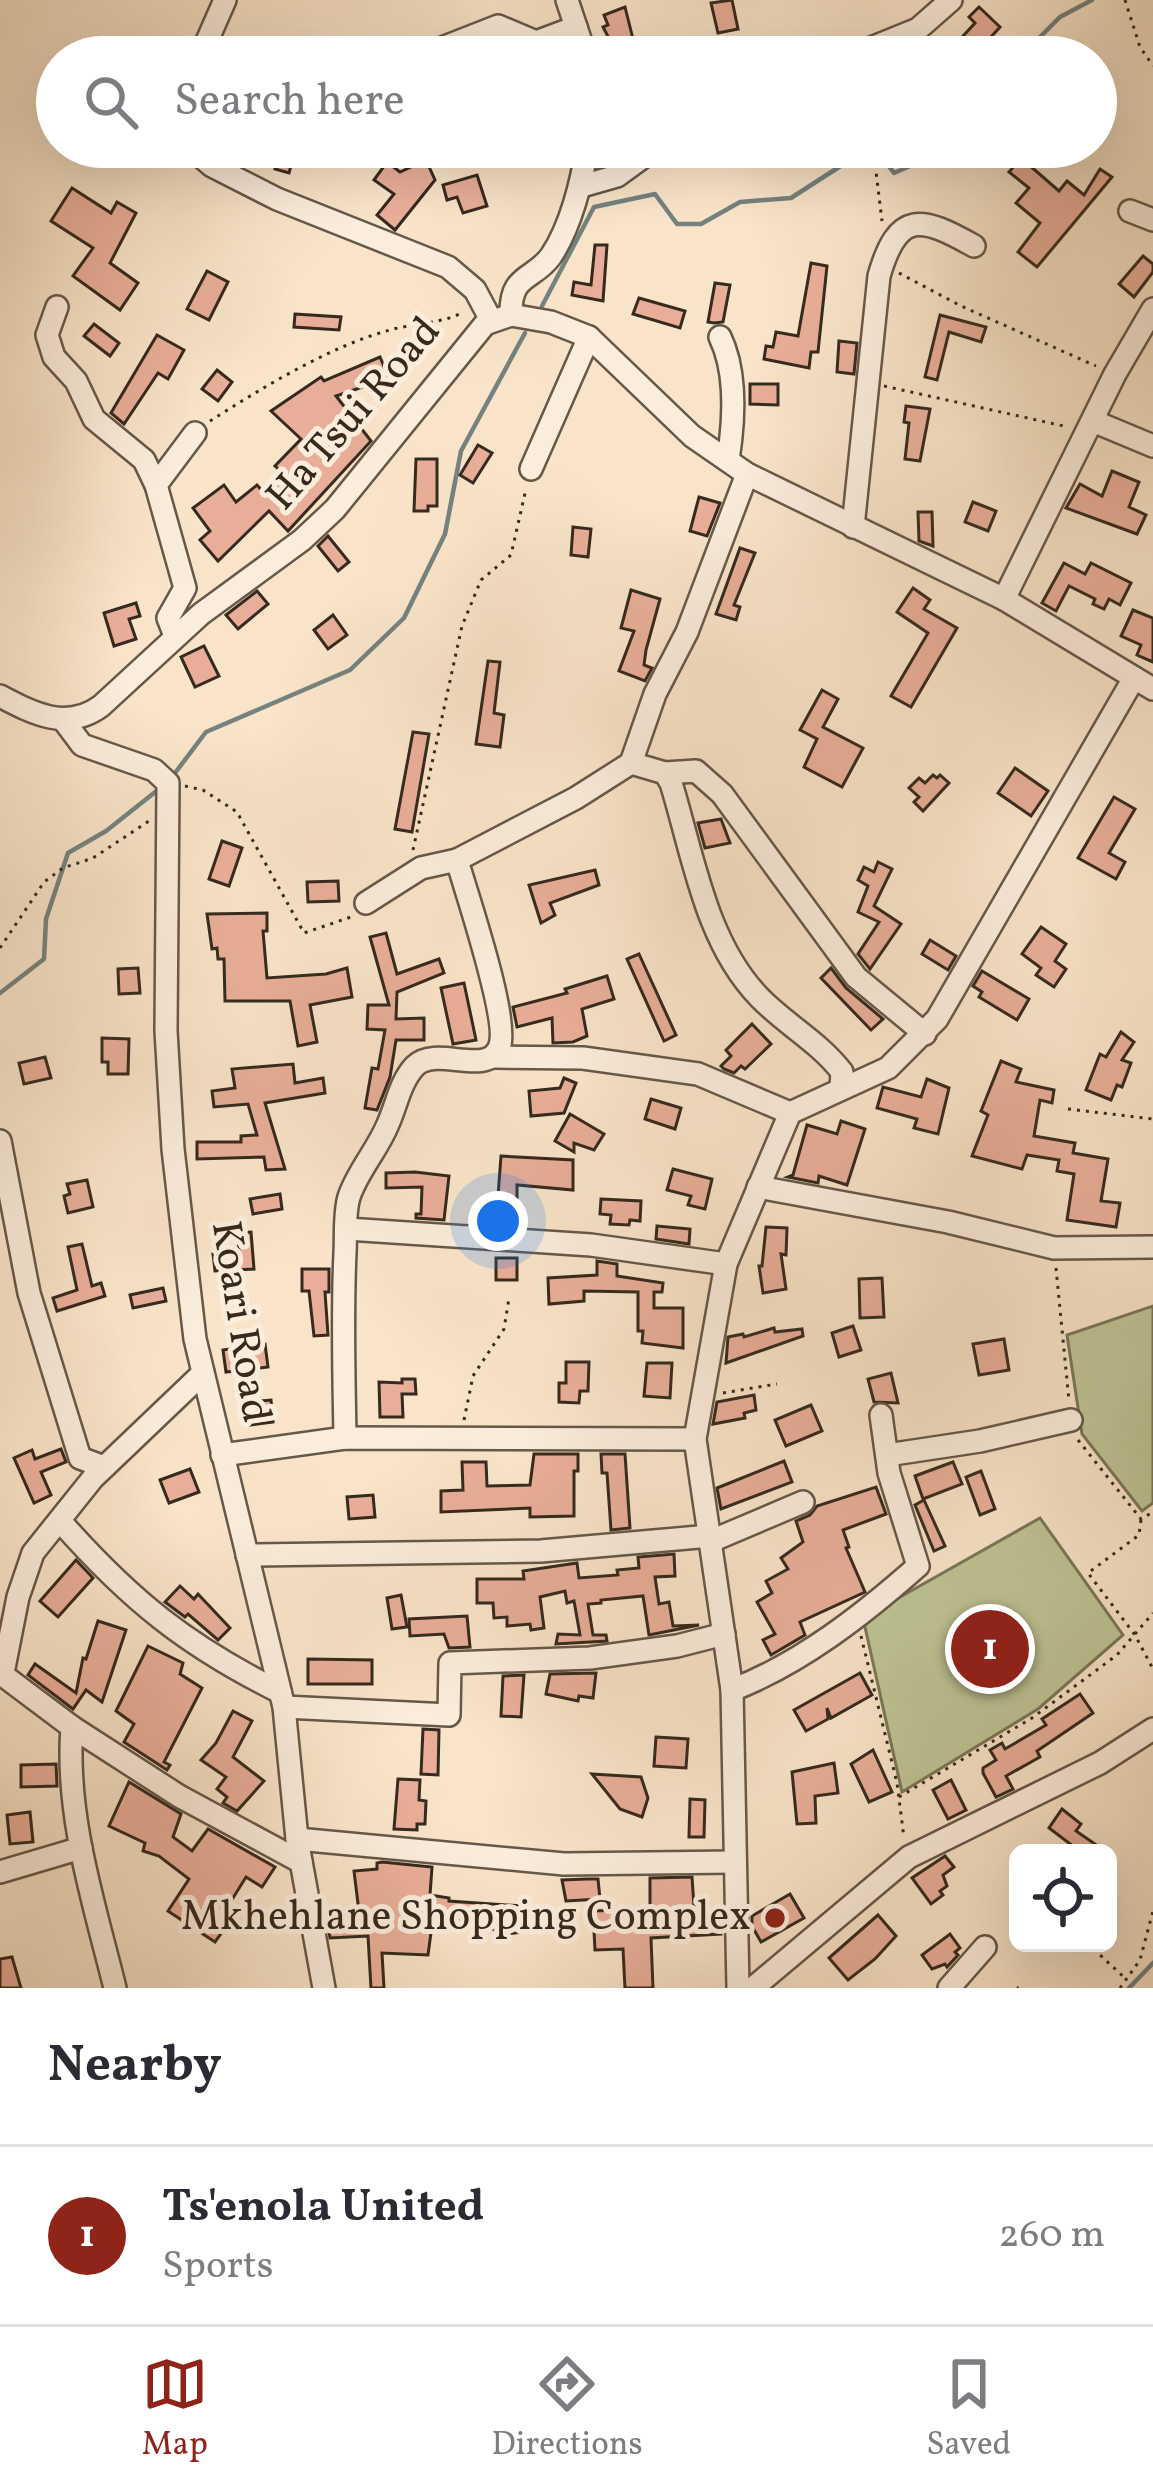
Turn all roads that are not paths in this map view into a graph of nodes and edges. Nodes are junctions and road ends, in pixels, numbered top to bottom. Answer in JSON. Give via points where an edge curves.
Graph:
{"nodes":[{"id":1,"x":225,"y":0,"type":"edge"},
{"id":2,"x":567,"y":0,"type":"edge"},
{"id":3,"x":951,"y":0,"type":"edge"},
{"id":4,"x":577,"y":27,"type":"junction"},
{"id":5,"x":209,"y":36,"type":"edge"},
{"id":6,"x":473,"y":36,"type":"edge"},
{"id":7,"x":522,"y":36,"type":"edge"},
{"id":8,"x":552,"y":36,"type":"edge"},
{"id":9,"x":580,"y":36,"type":"edge"},
{"id":10,"x":901,"y":36,"type":"edge"},
{"id":11,"x":216,"y":168,"type":"edge"},
{"id":12,"x":584,"y":168,"type":"edge"},
{"id":13,"x":628,"y":168,"type":"edge"},
{"id":14,"x":582,"y":186,"type":"junction"},
{"id":15,"x":1130,"y":211,"type":"dead end"},
{"id":16,"x":1153,"y":220,"type":"edge"},
{"id":17,"x":974,"y":246,"type":"dead end"},
{"id":18,"x":57,"y":307,"type":"dead end"},
{"id":19,"x":1153,"y":310,"type":"edge"},
{"id":20,"x":494,"y":312,"type":"junction"},
{"id":21,"x":589,"y":337,"type":"junction"},
{"id":22,"x":720,"y":337,"type":"dead end"},
{"id":23,"x":1090,"y":428,"type":"junction"},
{"id":24,"x":195,"y":433,"type":"road end"},
{"id":25,"x":1153,"y":446,"type":"edge"},
{"id":26,"x":728,"y":460,"type":"junction"},
{"id":27,"x":531,"y":469,"type":"road end"},
{"id":28,"x":747,"y":474,"type":"junction"},
{"id":29,"x":155,"y":485,"type":"junction"},
{"id":30,"x":853,"y":527,"type":"junction"},
{"id":31,"x":1004,"y":598,"type":"junction"},
{"id":32,"x":175,"y":636,"type":"junction"},
{"id":33,"x":1143,"y":683,"type":"edge"},
{"id":34,"x":0,"y":695,"type":"edge"},
{"id":35,"x":64,"y":721,"type":"junction"},
{"id":36,"x":632,"y":763,"type":"junction"},
{"id":37,"x":665,"y":773,"type":"junction"},
{"id":38,"x":457,"y":860,"type":"junction"},
{"id":39,"x":366,"y":903,"type":"road end"},
{"id":40,"x":925,"y":1034,"type":"junction"},
{"id":41,"x":493,"y":1057,"type":"junction"},
{"id":42,"x":841,"y":1087,"type":"junction"},
{"id":43,"x":790,"y":1113,"type":"junction"},
{"id":44,"x":0,"y":1141,"type":"edge"},
{"id":45,"x":758,"y":1186,"type":"junction"},
{"id":46,"x":347,"y":1229,"type":"junction"},
{"id":47,"x":1153,"y":1247,"type":"edge"},
{"id":48,"x":727,"y":1264,"type":"junction"},
{"id":49,"x":203,"y":1373,"type":"junction"},
{"id":50,"x":881,"y":1414,"type":"dead end"},
{"id":51,"x":1071,"y":1420,"type":"road end"},
{"id":52,"x":345,"y":1438,"type":"junction"},
{"id":53,"x":695,"y":1439,"type":"junction"},
{"id":54,"x":222,"y":1455,"type":"junction"},
{"id":55,"x":886,"y":1455,"type":"junction"},
{"id":56,"x":104,"y":1467,"type":"junction"},
{"id":57,"x":803,"y":1502,"type":"dead end"},
{"id":58,"x":61,"y":1522,"type":"junction"},
{"id":59,"x":710,"y":1539,"type":"junction"},
{"id":60,"x":247,"y":1555,"type":"junction"},
{"id":61,"x":724,"y":1634,"type":"junction"},
{"id":62,"x":2,"y":1673,"type":"edge"},
{"id":63,"x":732,"y":1690,"type":"junction"},
{"id":64,"x":282,"y":1700,"type":"junction"},
{"id":65,"x":72,"y":1727,"type":"junction"},
{"id":66,"x":1153,"y":1729,"type":"edge"},
{"id":67,"x":297,"y":1839,"type":"junction"},
{"id":68,"x":81,"y":1848,"type":"junction"},
{"id":69,"x":301,"y":1862,"type":"junction"},
{"id":70,"x":734,"y":1862,"type":"junction"},
{"id":71,"x":0,"y":1872,"type":"edge"},
{"id":72,"x":985,"y":1947,"type":"dead end"},
{"id":73,"x":115,"y":1988,"type":"edge"},
{"id":74,"x":324,"y":1988,"type":"edge"},
{"id":75,"x":738,"y":1988,"type":"edge"},
{"id":76,"x":753,"y":1988,"type":"edge"},
{"id":77,"x":950,"y":1988,"type":"edge"}],
"edges":[{"from":1,"to":5,"type":"street"},
{"from":2,"to":4,"type":"street"},
{"from":3,"to":10,"type":"street"},
{"from":4,"to":8,"type":"street"},
{"from":4,"to":9,"type":"street"},
{"from":6,"to":7,"type":"street","via":[[498,26]]},
{"from":11,"to":20,"type":"street","via":[[448,267]]},
{"from":12,"to":14,"type":"street","name":"Ha Tsui Road"},
{"from":13,"to":14,"type":"street"},
{"from":14,"to":20,"type":"street","name":"Ha Tsui Road","via":[[550,258]]},
{"from":15,"to":16,"type":"street"},
{"from":17,"to":30,"type":"street","via":[[916,223],[884,258]]},
{"from":18,"to":29,"type":"street","via":[[47,335],[54,357],[94,418],[144,460]]},
{"from":19,"to":23,"type":"street"},
{"from":20,"to":21,"type":"street"},
{"from":20,"to":32,"type":"street","name":"Ha Tsui Road","via":[[335,508]]},
{"from":21,"to":26,"type":"street"},
{"from":21,"to":27,"type":"street"},
{"from":22,"to":26,"type":"street","via":[[730,357]]},
{"from":23,"to":25,"type":"street"},
{"from":23,"to":31,"type":"street"},
{"from":24,"to":29,"type":"street"},
{"from":26,"to":28,"type":"street"},
{"from":28,"to":30,"type":"street"},
{"from":28,"to":36,"type":"street"},
{"from":29,"to":32,"type":"street","via":[[185,588],[168,618]]},
{"from":30,"to":31,"type":"street"},
{"from":31,"to":33,"type":"street"},
{"from":32,"to":35,"type":"street","name":"Ha Tsui Road","via":[[100,706]]},
{"from":33,"to":40,"type":"street"},
{"from":34,"to":35,"type":"street"},
{"from":35,"to":49,"type":"street","name":"Koari Road","via":[[82,745],[168,782],[166,1031]]},
{"from":36,"to":37,"type":"street"},
{"from":36,"to":38,"type":"street"},
{"from":37,"to":40,"type":"street","via":[[696,771],[722,794],[856,976]]},
{"from":37,"to":42,"type":"street","via":[[726,946],[757,995],[830,1056]]},
{"from":38,"to":39,"type":"street","via":[[421,868]]},
{"from":38,"to":41,"type":"street","via":[[502,1030]]},
{"from":40,"to":42,"type":"street","via":[[888,1068]]},
{"from":41,"to":43,"type":"street","via":[[583,1058],[698,1074]]},
{"from":41,"to":46,"type":"street","via":[[434,1057],[405,1076],[349,1197]]},
{"from":42,"to":43,"type":"street"},
{"from":43,"to":45,"type":"street"},
{"from":44,"to":56,"type":"street","via":[[29,1293],[80,1458]]},
{"from":45,"to":47,"type":"street","via":[[1054,1248]]},
{"from":45,"to":48,"type":"street"},
{"from":46,"to":48,"type":"street"},
{"from":46,"to":52,"type":"street"},
{"from":48,"to":53,"type":"street"},
{"from":49,"to":54,"type":"street","name":"Koari Road"},
{"from":49,"to":56,"type":"street"},
{"from":50,"to":55,"type":"street"},
{"from":51,"to":55,"type":"street"},
{"from":52,"to":53,"type":"street"},
{"from":52,"to":54,"type":"street"},
{"from":53,"to":59,"type":"street"},
{"from":54,"to":60,"type":"street","name":"Koari Road"},
{"from":55,"to":63,"type":"street","via":[[918,1566],[856,1618]]},
{"from":56,"to":58,"type":"street"},
{"from":57,"to":59,"type":"street"},
{"from":58,"to":62,"type":"street","via":[[33,1552]]},
{"from":58,"to":64,"type":"street","via":[[113,1581],[168,1626]]},
{"from":59,"to":60,"type":"street","via":[[541,1551]]},
{"from":59,"to":61,"type":"street"},
{"from":60,"to":64,"type":"street","name":"Koari Road"},
{"from":61,"to":63,"type":"street"},
{"from":61,"to":64,"type":"street","via":[[590,1658],[450,1664],[449,1714]]},
{"from":62,"to":65,"type":"street"},
{"from":63,"to":70,"type":"street"},
{"from":64,"to":67,"type":"street","name":"Koari Road"},
{"from":65,"to":68,"type":"street"},
{"from":65,"to":69,"type":"street"},
{"from":66,"to":76,"type":"street","via":[[909,1857]]},
{"from":67,"to":69,"type":"street","name":"Koari Road"},
{"from":67,"to":70,"type":"street","via":[[564,1864]]},
{"from":68,"to":71,"type":"street"},
{"from":68,"to":73,"type":"street"},
{"from":69,"to":74,"type":"street","name":"Koari Road"},
{"from":70,"to":75,"type":"street"},
{"from":72,"to":77,"type":"street"}]}
